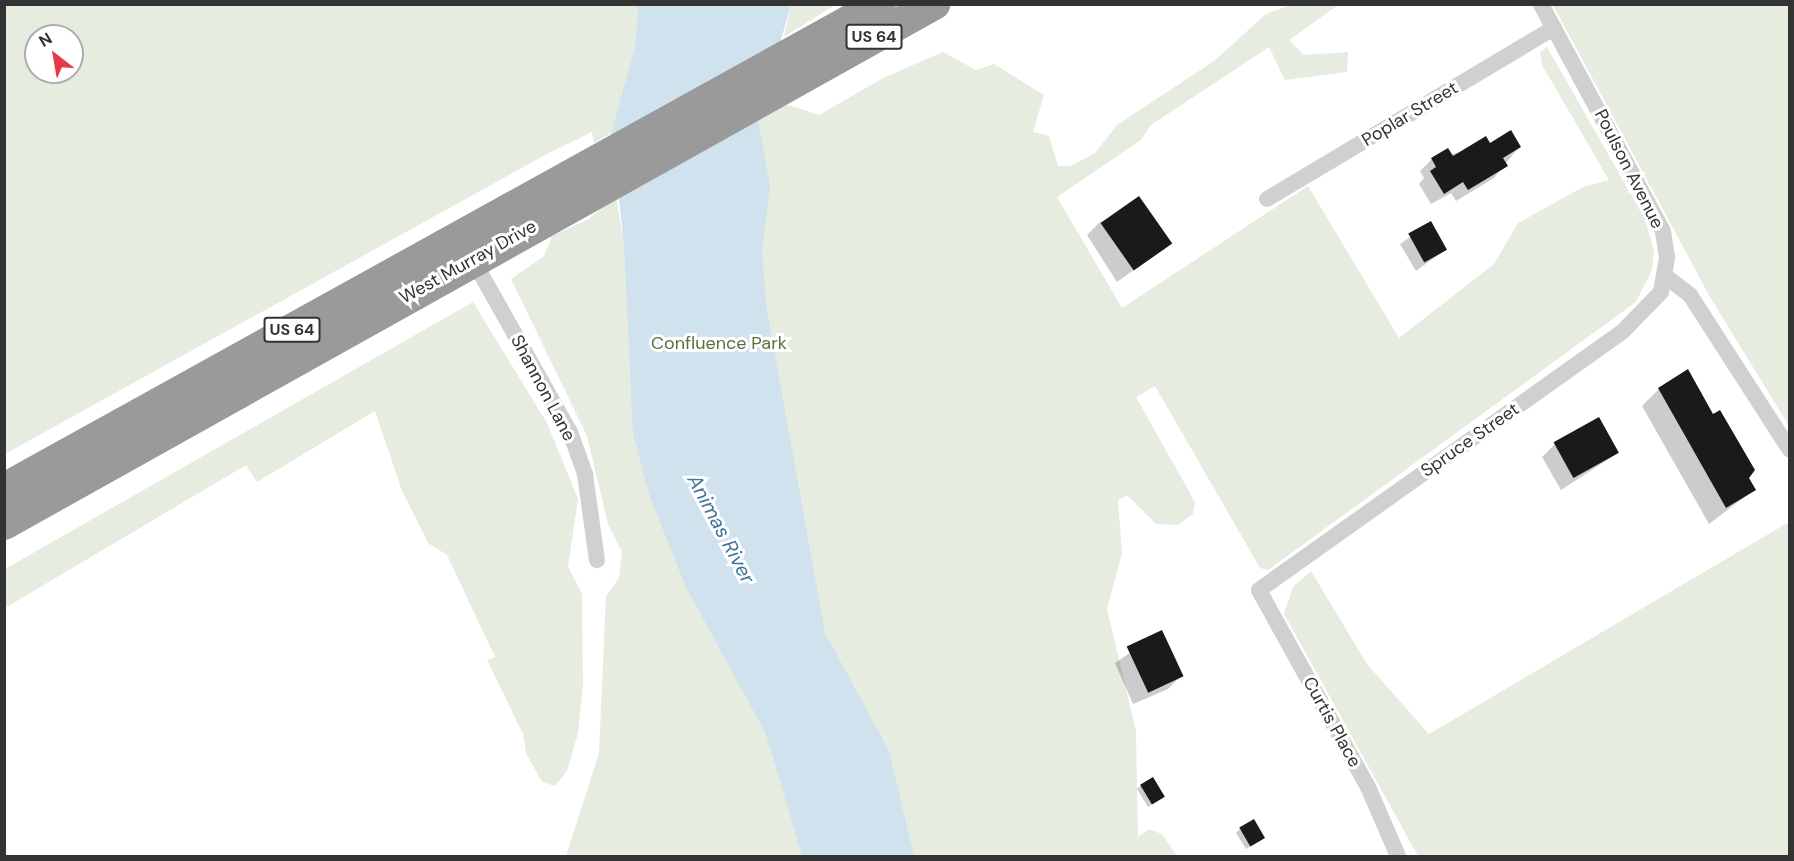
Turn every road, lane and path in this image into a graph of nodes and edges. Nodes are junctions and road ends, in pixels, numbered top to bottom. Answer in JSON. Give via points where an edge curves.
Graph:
{"nodes":[{"id":1,"x":880,"y":4,"type":"edge"},
{"id":2,"x":934,"y":4,"type":"edge"},
{"id":3,"x":1541,"y":4,"type":"edge"},
{"id":4,"x":1554,"y":28,"type":"junction"},
{"id":5,"x":1267,"y":199,"type":"dead end"},
{"id":6,"x":473,"y":260,"type":"junction"},
{"id":7,"x":1665,"y":276,"type":"junction"},
{"id":8,"x":1790,"y":450,"type":"edge"},
{"id":9,"x":4,"y":489,"type":"edge"},
{"id":10,"x":4,"y":524,"type":"edge"},
{"id":11,"x":597,"y":560,"type":"dead end"},
{"id":12,"x":1259,"y":590,"type":"joint"},
{"id":13,"x":1398,"y":856,"type":"edge"}],
"edges":[{"from":1,"to":9,"type":"highway","name":"West Murray Drive","number":"US 64"},
{"from":2,"to":6,"type":"highway","name":"West Murray Drive","number":"US 64"},
{"from":3,"to":4,"type":"street","name":"Poulson Avenue"},
{"from":4,"to":5,"type":"street","name":"Poplar Street"},
{"from":4,"to":7,"type":"street","name":"Poulson Avenue","via":[[1654,210],[1666,248]]},
{"from":6,"to":10,"type":"highway","name":"West Murray Drive","number":"US 64"},
{"from":6,"to":11,"type":"street","name":"Shannon Lane","via":[[570,432],[585,474]]},
{"from":7,"to":8,"type":"street","via":[[1690,295]]},
{"from":7,"to":12,"type":"street","name":"Spruce Street","via":[[1653,304],[1623,331]]},
{"from":12,"to":13,"type":"street","name":"Curtis Place","via":[[1368,787]]}]}
